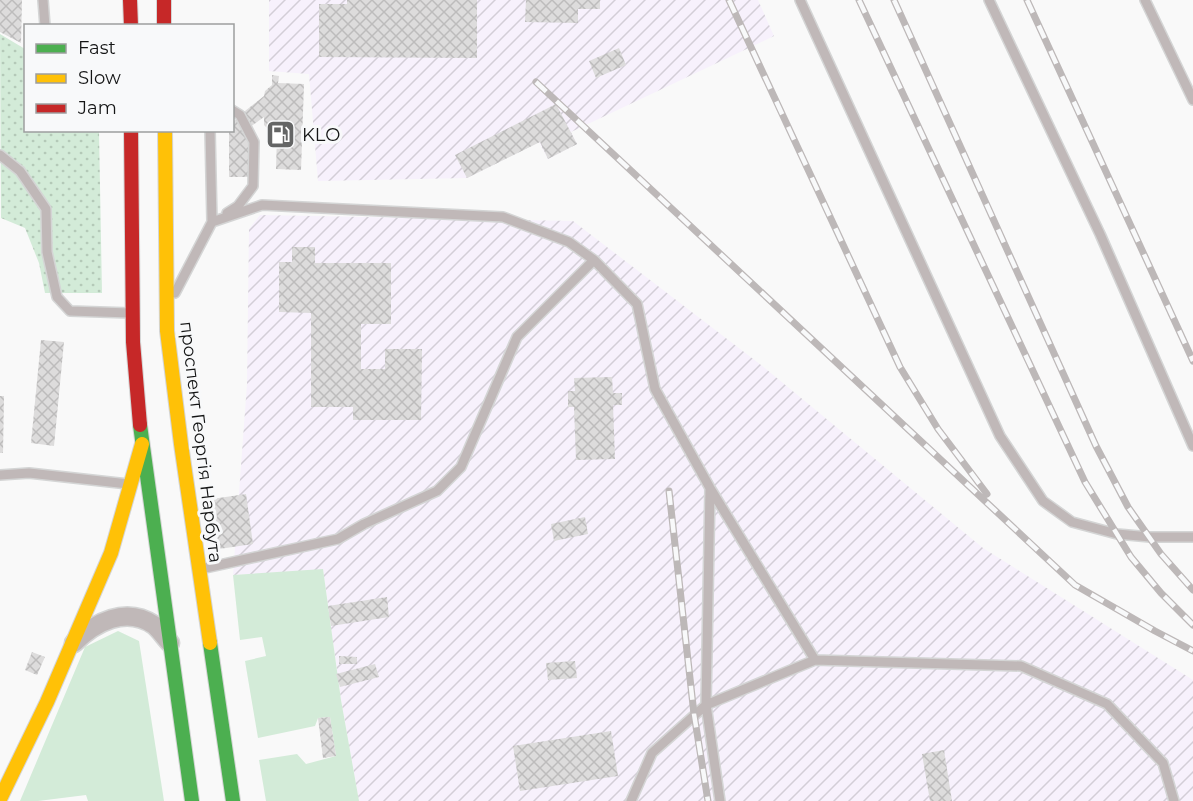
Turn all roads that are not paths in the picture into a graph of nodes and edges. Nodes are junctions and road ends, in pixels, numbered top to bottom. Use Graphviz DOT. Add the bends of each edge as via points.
graph roads {
  1 [pos="43,0"];
  2 [pos="130,0"];
  3 [pos="164,0"];
  4 [pos="800,0"];
  5 [pos="989,0"];
  6 [pos="1145,0"];
  7 [pos="45,24"];
  8 [pos="130,24"];
  9 [pos="164,24"];
  10 [pos="1193,100"];
  11 [pos="234,111"];
  12 [pos="130,132"];
  13 [pos="165,132"];
  14 [pos="210,132"];
  15 [pos="0,155"];
  16 [pos="212,222"];
  17 [pos="594,260"];
  18 [pos="168,310"];
  19 [pos="133,314"];
  20 [pos="142,443"];
  21 [pos="1193,446"];
  22 [pos="0,475"];
  23 [pos="130,484"];
  24 [pos="710,489"];
  25 [pos="1193,537"];
  26 [pos="199,569"];
  27 [pos="170,644"];
  28 [pos="71,646"];
  29 [pos="815,660"];
  30 [pos="706,705"];
  31 [pos="0,799"];
  32 [pos="192,801"];
  33 [pos="232,801"];
  34 [pos="631,801"];
  35 [pos="720,801"];
  36 [pos="1174,801"];
  1 -- 7 [label="lane"];
  2 -- 8 [label="main road"];
  3 -- 9 [label="main road"];
  4 -- 25 [label="lane" via="1000,436 1043,501 1072,522 1117,534"];
  5 -- 21 [label="lane" via="1100,234"];
  6 -- 10 [label="lane"];
  11 -- 16 [label="lane" via="240,114 254,142 253,186 238,206"];
  12 -- 19 [label="main road"];
  13 -- 18 [label="main road, проспект Георгія Нарбута"];
  14 -- 16 [label="lane"];
  15 -- 19 [label="lane" via="20,171 46,209 47,252 57,297 70,312"];
  16 -- 17 [label="lane" via="262,205 503,217 569,242"];
  16 -- 18 [label="lane"];
  17 -- 24 [label="lane" via="637,304 656,389"];
  17 -- 26 [label="lane" via="517,337 461,467 437,491 338,539"];
  18 -- 26 [label="main road, проспект Георгія Нарбута" via="167,331"];
  19 -- 20 [label="main road"];
  20 -- 23 [label="main road"];
  20 -- 27 [label="main road"];
  22 -- 23 [label="lane" via="29,473"];
  23 -- 28 [label="main road" via="111,553"];
  24 -- 29 [label="lane"];
  24 -- 30 [label="lane"];
  26 -- 33 [label="main road, проспект Георгія Нарбута"];
  27 -- 28 [label="street" via="155,626 140,618 124,617 87,630"];
  27 -- 32 [label="main road"];
  28 -- 31 [label="main road"];
  29 -- 30 [label="lane"];
  29 -- 36 [label="lane" via="1021,666 1107,704 1163,764"];
  30 -- 34 [label="lane" via="652,753"];
  30 -- 35 [label="lane"];
}
